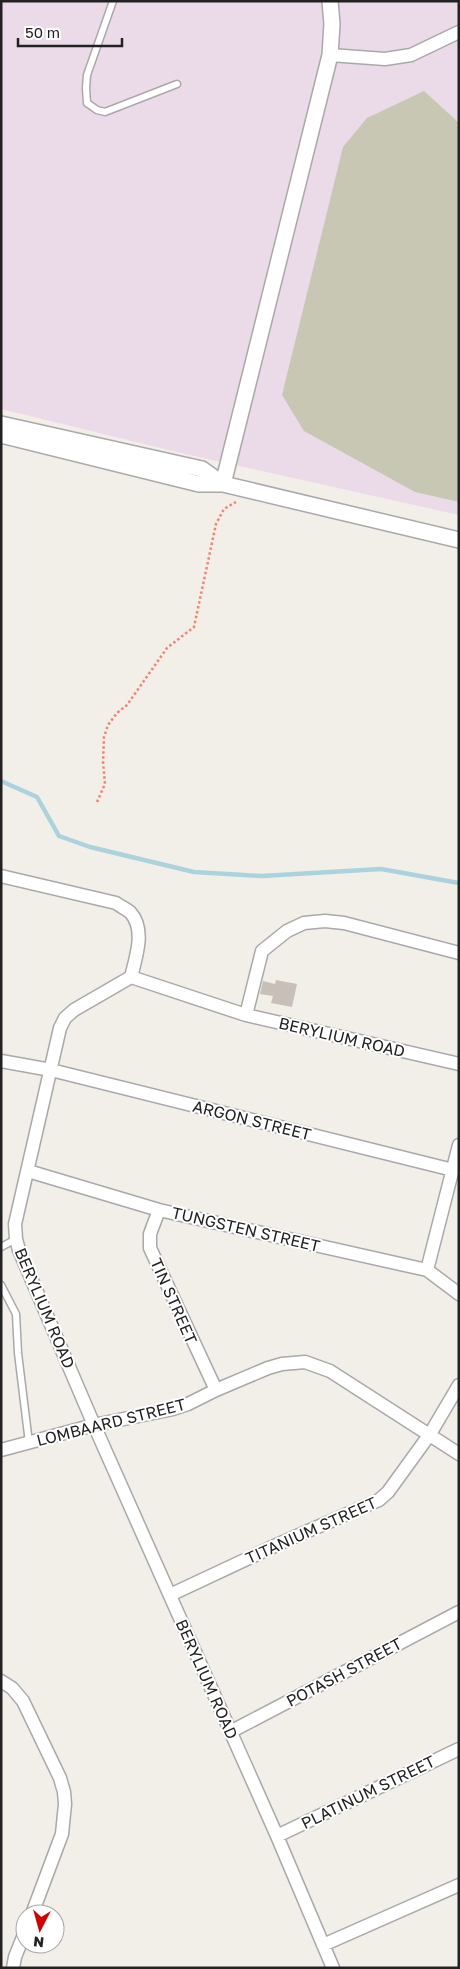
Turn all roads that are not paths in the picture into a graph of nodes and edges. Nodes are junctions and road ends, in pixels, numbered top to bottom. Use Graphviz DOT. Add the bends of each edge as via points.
graph roads {
  1 [pos="114,1"];
  2 [pos="330,1"];
  3 [pos="459,32"];
  4 [pos="330,55"];
  5 [pos="177,84"];
  6 [pos="1,424"];
  7 [pos="1,435"];
  8 [pos="223,484"];
  9 [pos="459,540"];
  10 [pos="1,876"];
  11 [pos="459,953"];
  12 [pos="131,977"];
  13 [pos="246,1015"];
  14 [pos="1,1061"];
  15 [pos="459,1064"];
  16 [pos="51,1070"];
  17 [pos="459,1144"];
  18 [pos="453,1170"];
  19 [pos="28,1171"];
  20 [pos="160,1210"];
  21 [pos="16,1239"];
  22 [pos="1,1247"];
  23 [pos="427,1270"];
  24 [pos="1,1285"];
  25 [pos="459,1294"];
  26 [pos="459,1385"];
  27 [pos="216,1390"];
  28 [pos="94,1425"];
  29 [pos="430,1434"];
  30 [pos="29,1443"];
  31 [pos="1,1450"];
  32 [pos="459,1454"];
  33 [pos="170,1595"];
  34 [pos="459,1612"];
  35 [pos="1,1681"];
  36 [pos="230,1732"];
  37 [pos="459,1749"];
  38 [pos="277,1836"];
  39 [pos="459,1885"];
  40 [pos="36,1904"];
  41 [pos="323,1946"];
  42 [pos="18,1954"];
  43 [pos="13,1968"];
  44 [pos="333,1968"];
  1 -- 5 [label="lane" via="87,75 87,103 105,112"];
  2 -- 4 [label="street"];
  3 -- 4 [label="street" via="411,55 385,59"];
  4 -- 8 [label="street"];
  6 -- 8 [label="street" via="202,469"];
  7 -- 8 [label="street" via="199,484"];
  8 -- 9 [label="street"];
  10 -- 12 [label="street" via="100,899 130,912 136,922 139,942"];
  11 -- 13 [label="street" via="344,924 304,922 262,951"];
  12 -- 13 [label="street, BERYLIUM ROAD"];
  12 -- 16 [label="street, BERYLIUM ROAD" via="65,1018"];
  13 -- 15 [label="street, BERYLIUM ROAD"];
  14 -- 16 [label="street, ARGON STREET"];
  16 -- 18 [label="street, ARGON STREET"];
  16 -- 19 [label="street, BERYLIUM ROAD"];
  17 -- 18 [label="street"];
  18 -- 23 [label="street"];
  19 -- 20 [label="street, TUNGSTEN STREET"];
  19 -- 21 [label="street, BERYLIUM ROAD" via="15,1224"];
  20 -- 23 [label="street, TUNGSTEN STREET"];
  20 -- 27 [label="street, TIN STREET" via="150,1234 150,1248"];
  21 -- 22 [label="lane"];
  21 -- 28 [label="street, BERYLIUM ROAD"];
  23 -- 25 [label="street, TUNGSTEN STREET"];
  24 -- 30 [label="lane" via="16,1314"];
  26 -- 29 [label="street, TITANIUM STREET"];
  27 -- 28 [label="street, LOMBAARD STREET" via="173,1409"];
  27 -- 29 [label="street, LOMBAARD STREET" via="268,1368 306,1362 330,1371"];
  28 -- 30 [label="street, LOMBAARD STREET"];
  28 -- 33 [label="street, BERYLIUM ROAD"];
  29 -- 32 [label="street, LOMBAARD STREET"];
  29 -- 33 [label="street, TITANIUM STREET" via="379,1500"];
  30 -- 31 [label="street, LOMBAARD STREET"];
  33 -- 36 [label="street, BERYLIUM ROAD"];
  34 -- 36 [label="street, POTASH STREET"];
  35 -- 40 [label="street" via="23,1701 64,1792 62,1834"];
  36 -- 38 [label="street, BERYLIUM ROAD"];
  37 -- 38 [label="street, PLATINUM STREET"];
  38 -- 41 [label="street, BERYLIUM ROAD"];
  39 -- 41 [label="street"];
  41 -- 44 [label="street, BERYLIUM ROAD"];
  42 -- 43 [label="street"];
}
